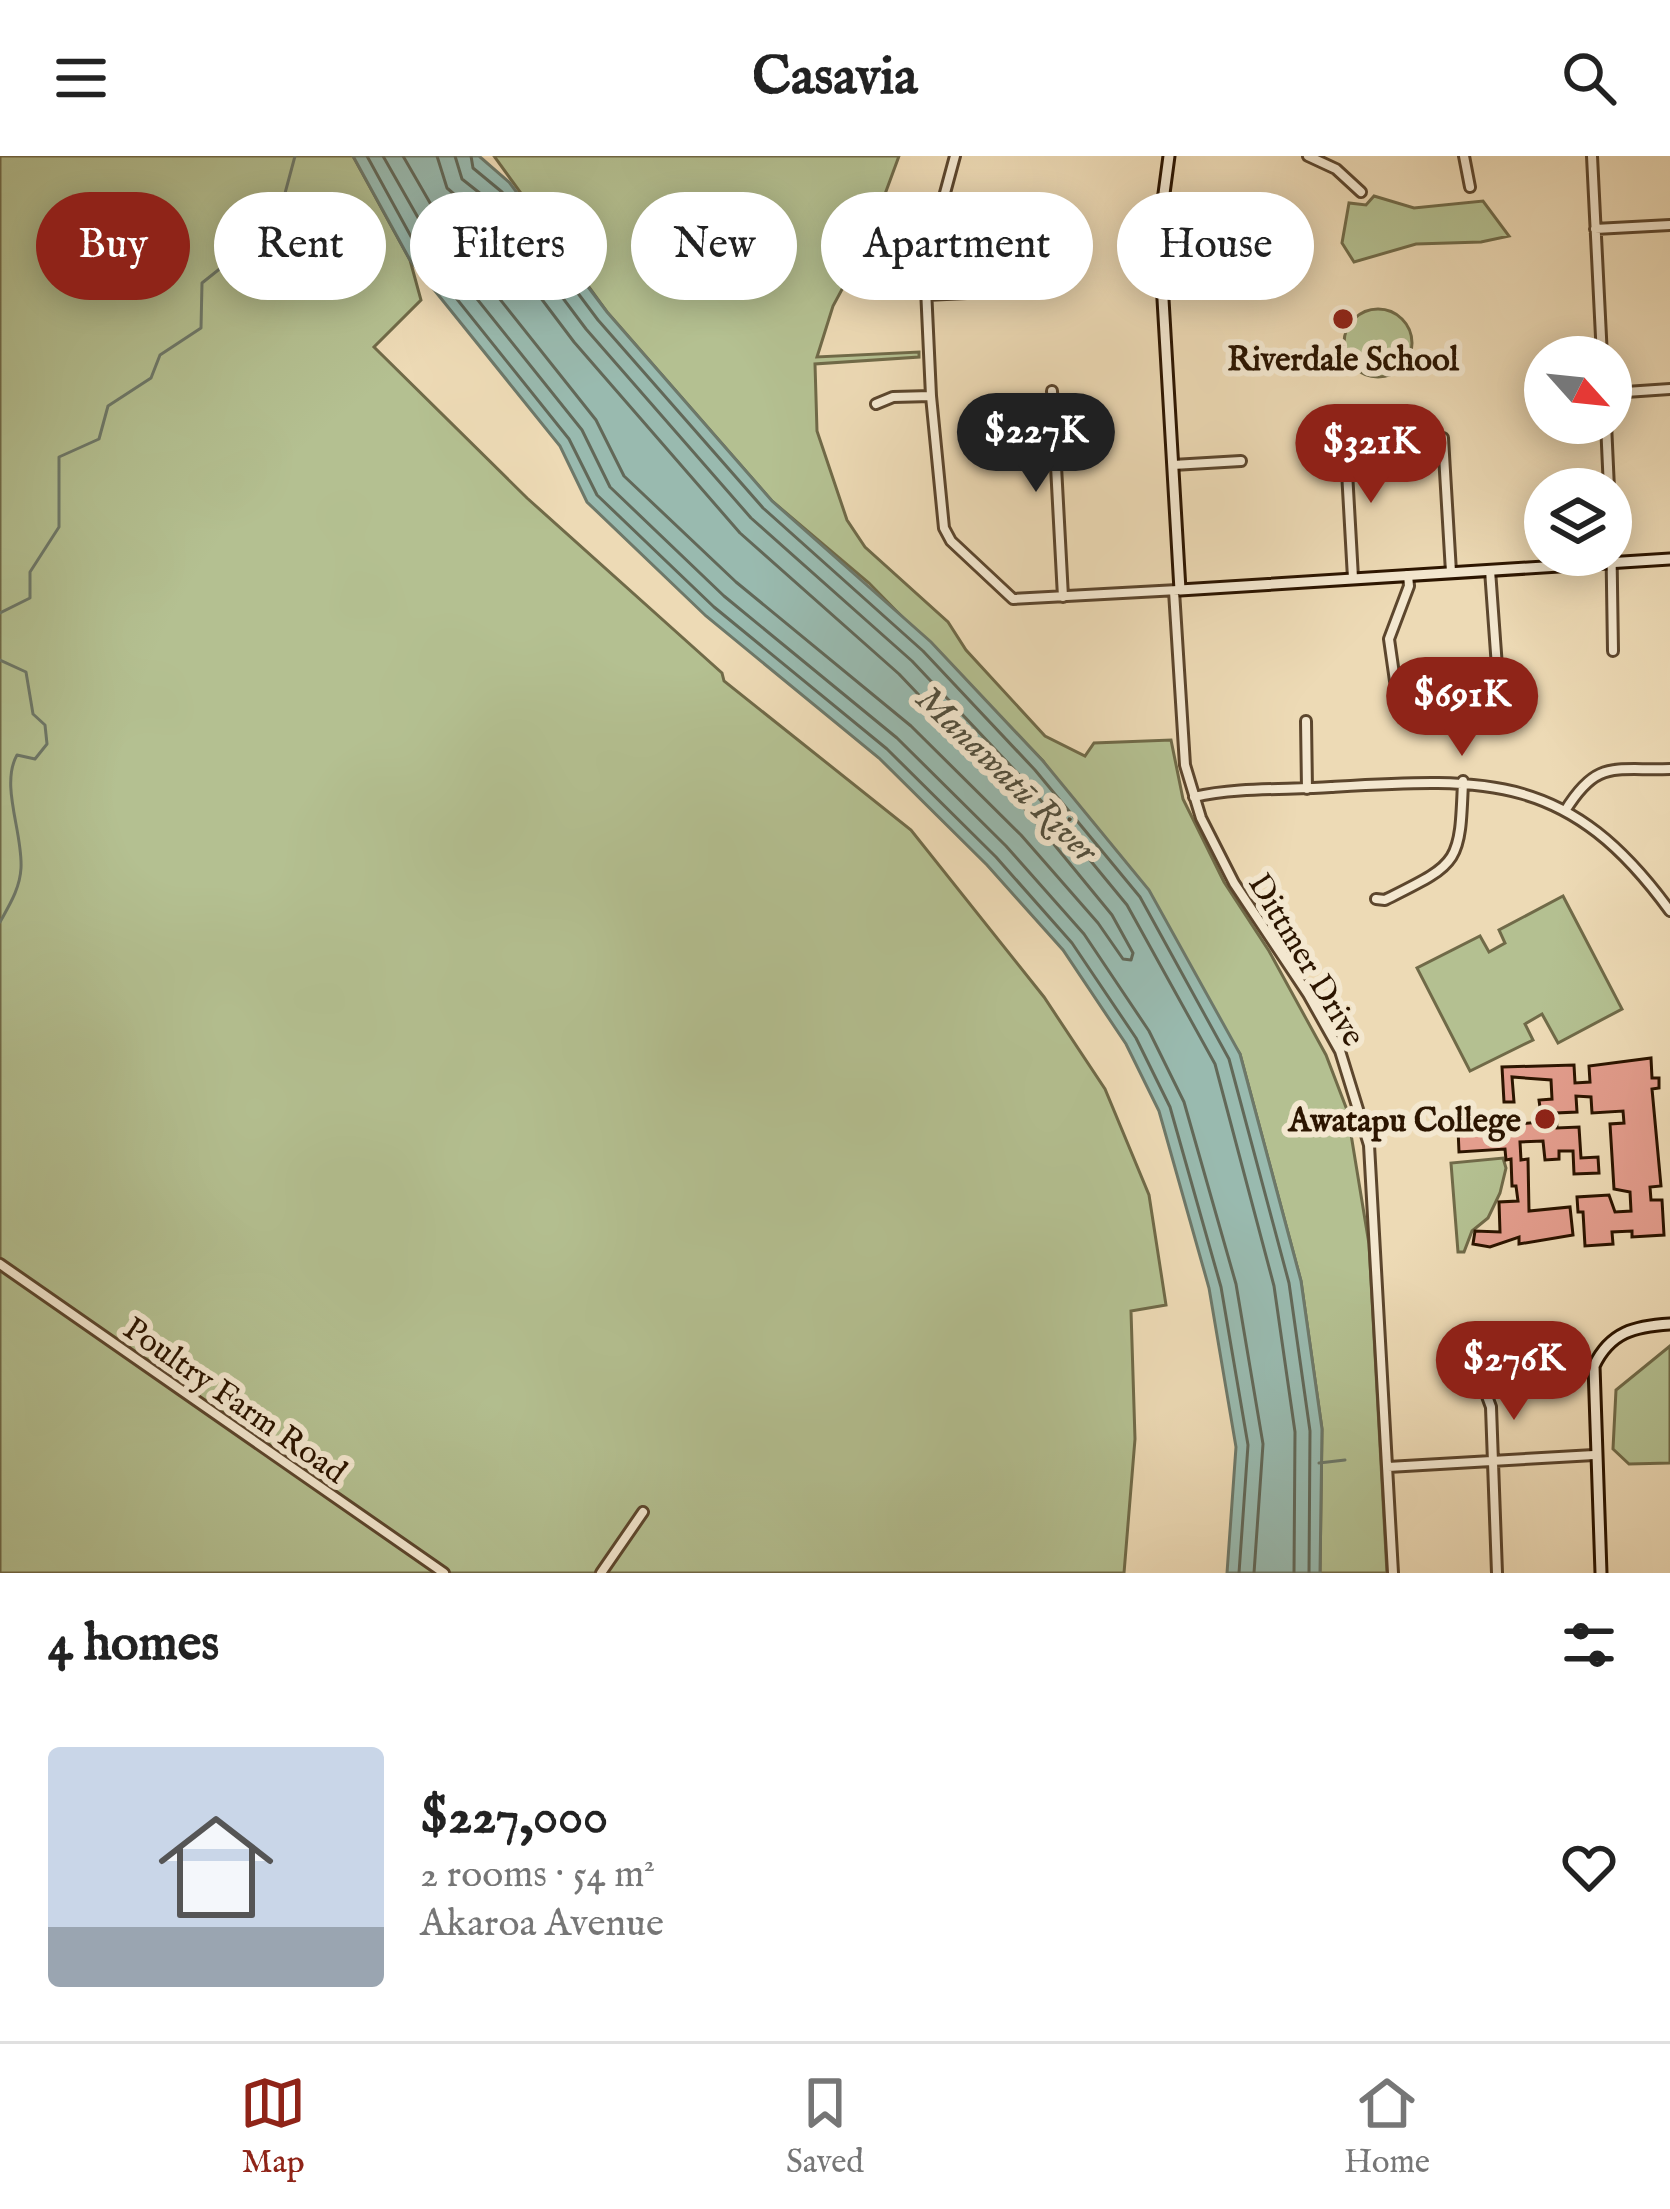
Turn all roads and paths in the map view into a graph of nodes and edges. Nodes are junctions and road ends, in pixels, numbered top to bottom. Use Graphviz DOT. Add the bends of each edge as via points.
graph roads {
  1 [pos="955,156"];
  2 [pos="1169,156"];
  3 [pos="1308,156"];
  4 [pos="1464,156"];
  5 [pos="1592,156"];
  6 [pos="1470,187"];
  7 [pos="944,192"];
  8 [pos="1361,192"];
  9 [pos="1670,225"];
  10 [pos="1595,229"];
  11 [pos="926,300"];
  12 [pos="1601,336"];
  13 [pos="1670,389"];
  14 [pos="1052,391"];
  15 [pos="1632,392"];
  16 [pos="931,396"];
  17 [pos="876,404"];
  18 [pos="1345,436"];
  19 [pos="1443,438"];
  20 [pos="1241,461"];
  21 [pos="1173,465"];
  22 [pos="1670,559"];
  23 [pos="1632,561"];
  24 [pos="1524,568"];
  25 [pos="1490,570"];
  26 [pos="1451,572"];
  27 [pos="1408,575"];
  28 [pos="1611,576"];
  29 [pos="1353,578"];
  30 [pos="1177,590"];
  31 [pos="1063,597"];
  32 [pos="1613,651"];
  33 [pos="1497,668"];
  34 [pos="1412,690"];
  35 [pos="1306,721"];
  36 [pos="1670,769"];
  37 [pos="1463,781"];
  38 [pos="1307,789"];
  39 [pos="1194,797"];
  40 [pos="1565,812"];
  41 [pos="1376,899"];
  42 [pos="1670,911"];
  43 [pos="0,1264"];
  44 [pos="1670,1324"];
  45 [pos="1484,1388"];
  46 [pos="1594,1455"];
  47 [pos="1492,1461"];
  48 [pos="1388,1467"];
  49 [pos="643,1512"];
  50 [pos="444,1573"];
  51 [pos="601,1573"];
  52 [pos="1394,1573"];
  53 [pos="1497,1573"];
  54 [pos="1601,1573"];
  1 -- 7 [label="street"];
  2 -- 21 [label="street" via="1159,218"];
  3 -- 8 [label="street"];
  4 -- 6 [label="street"];
  5 -- 10 [label="street"];
  9 -- 10 [label="street"];
  10 -- 12 [label="street"];
  11 -- 16 [label="street"];
  13 -- 15 [label="street"];
  14 -- 31 [label="street"];
  16 -- 17 [label="street"];
  16 -- 31 [label="street" via="948,537 1008,598"];
  18 -- 29 [label="street"];
  19 -- 26 [label="street"];
  20 -- 21 [label="street"];
  21 -- 30 [label="street"];
  22 -- 23 [label="street"];
  24 -- 25 [label="street"];
  25 -- 26 [label="street"];
  25 -- 33 [label="street"];
  26 -- 27 [label="street"];
  27 -- 29 [label="street"];
  27 -- 34 [label="street" via="1389,639 1394,681"];
  28 -- 32 [label="street"];
  29 -- 30 [label="street"];
  30 -- 31 [label="street"];
  30 -- 39 [label="street, Dittmer Drive" via="1182,736"];
  35 -- 38 [label="street"];
  36 -- 40 [label="street" via="1599,772"];
  37 -- 38 [label="street"];
  37 -- 40 [label="street" via="1520,792"];
  37 -- 41 [label="street" via="1451,862"];
  38 -- 39 [label="street"];
  39 -- 48 [label="street, Dittmer Drive" via="1234,883 1340,1051 1358,1105 1375,1195"];
  40 -- 42 [label="street" via="1619,852"];
  43 -- 50 [label="street, Poultry Farm Road"];
  44 -- 46 [label="street" via="1623,1332 1599,1354"];
  45 -- 47 [label="street"];
  46 -- 47 [label="street"];
  46 -- 54 [label="street"];
  47 -- 48 [label="street"];
  47 -- 53 [label="street"];
  48 -- 52 [label="street, Dittmer Drive"];
  49 -- 51 [label="street"];
}
